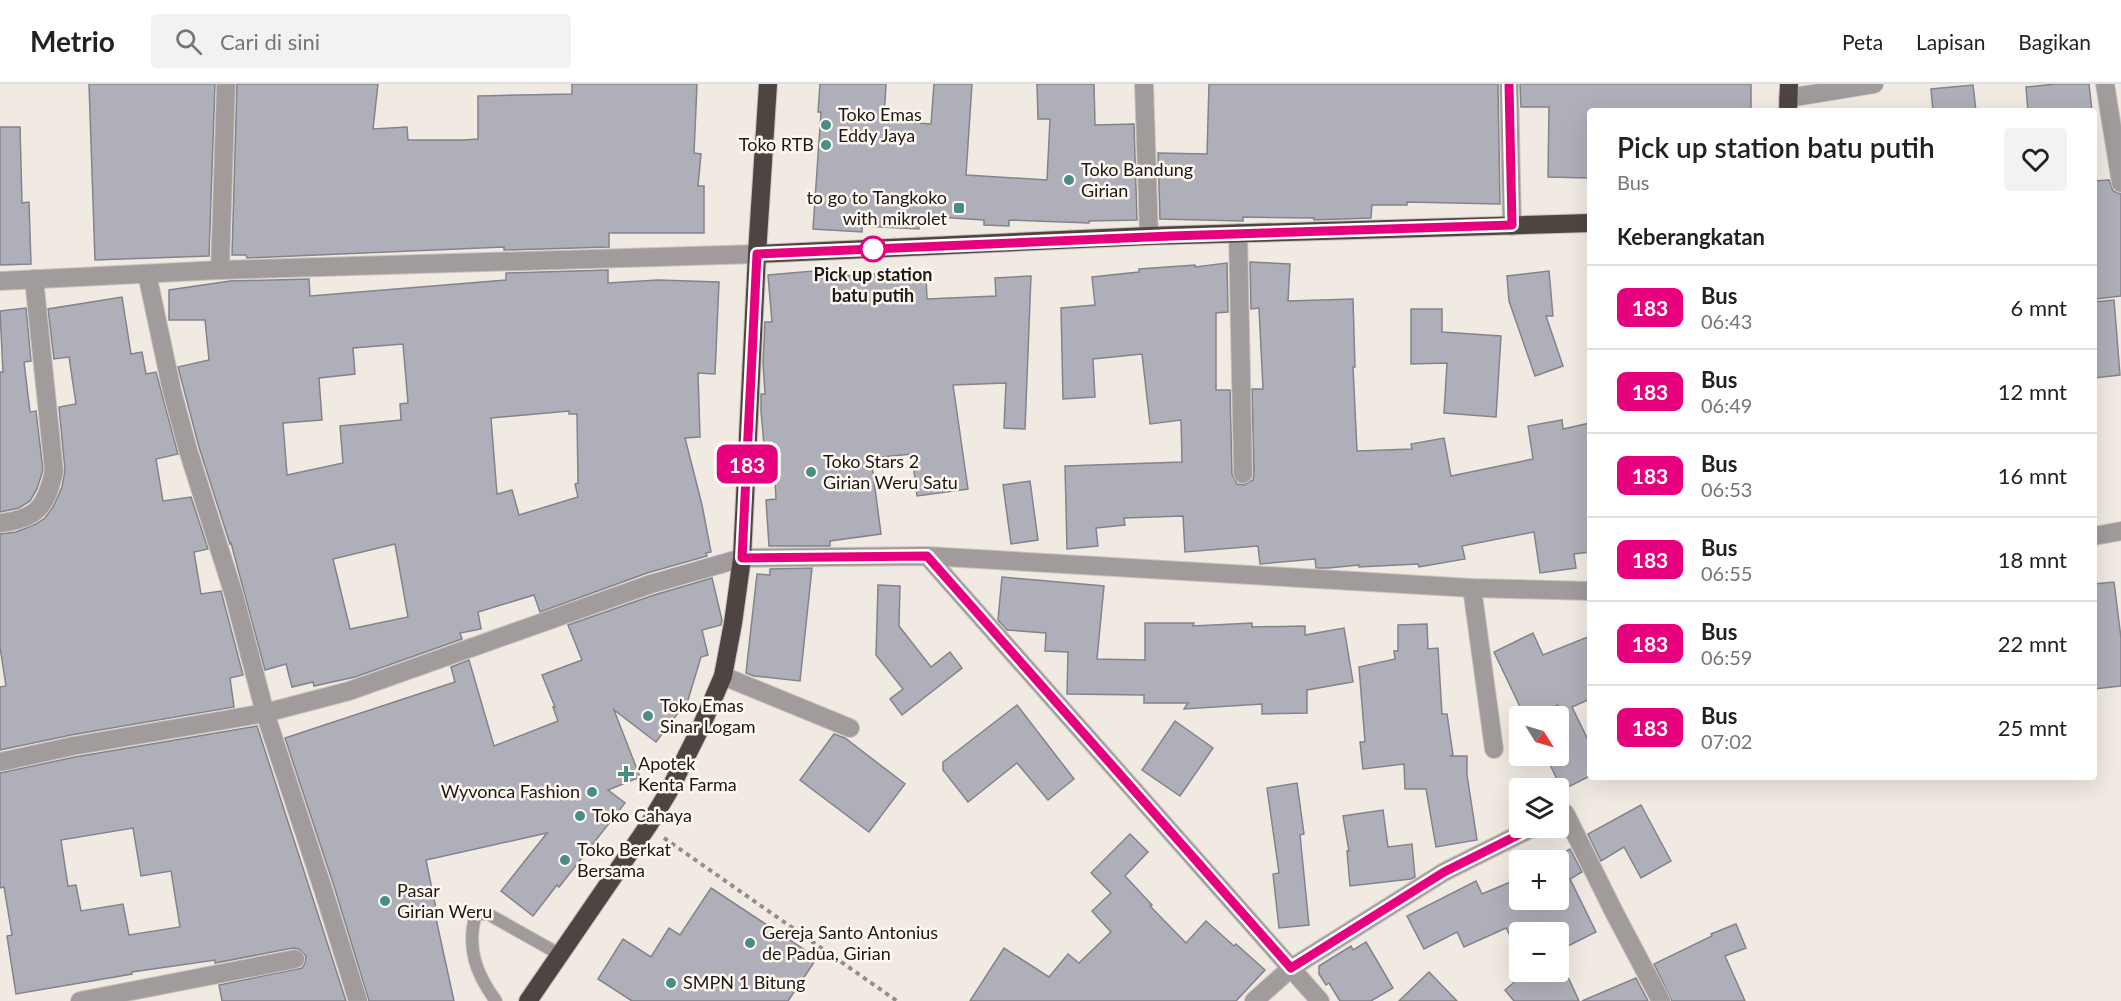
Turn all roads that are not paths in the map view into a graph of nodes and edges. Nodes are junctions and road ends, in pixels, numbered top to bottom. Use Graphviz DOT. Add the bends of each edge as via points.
graph roads {
  1 [pos="226,84"];
  2 [pos="768,84"];
  3 [pos="1144,84"];
  4 [pos="1509,84"];
  5 [pos="1874,84"];
  6 [pos="2105,84"];
  7 [pos="1788,98"];
  8 [pos="2121,183"];
  9 [pos="1587,223"];
  10 [pos="1512,225"];
  11 [pos="1238,233"];
  12 [pos="1149,236"];
  13 [pos="757,254"];
  14 [pos="220,270"];
  15 [pos="147,274"];
  16 [pos="34,279"];
  17 [pos="0,281"];
  18 [pos="1244,474"];
  19 [pos="0,523"];
  20 [pos="2121,531"];
  21 [pos="2097,535"];
  22 [pos="927,556"];
  23 [pos="742,558"];
  24 [pos="1472,588"];
  25 [pos="1587,591"];
  26 [pos="723,676"];
  27 [pos="265,713"];
  28 [pos="850,728"];
  29 [pos="1494,749"];
  30 [pos="0,762"];
  31 [pos="1569,816"];
  32 [pos="1512,838"];
  33 [pos="559,954"];
  34 [pos="295,959"];
  35 [pos="1291,968"];
  36 [pos="80,1001"];
  37 [pos="358,1001"];
  38 [pos="496,1001"];
  39 [pos="528,1001"];
  40 [pos="1254,1001"];
  41 [pos="1320,1001"];
  42 [pos="1661,1001"];
  1 -- 14 [label="street"];
  2 -- 13 [label="highway"];
  3 -- 12 [label="street"];
  4 -- 10 [label="street"];
  5 -- 7 [label="street"];
  6 -- 8 [label="street"];
  9 -- 10 [label="highway"];
  10 -- 11 [label="highway"];
  11 -- 12 [label="highway"];
  11 -- 18 [label="street"];
  12 -- 13 [label="highway"];
  13 -- 14 [label="street"];
  13 -- 23 [label="highway"];
  14 -- 15 [label="street"];
  15 -- 16 [label="street"];
  15 -- 27 [label="street" via="172,391"];
  16 -- 17 [label="street"];
  16 -- 19 [label="street" via="54,471 50,490 34,514"];
  20 -- 21 [label="street"];
  22 -- 23 [label="street"];
  22 -- 24 [label="street"];
  22 -- 35 [label="street"];
  23 -- 26 [label="highway"];
  23 -- 27 [label="street" via="651,584 349,690"];
  24 -- 25 [label="street"];
  24 -- 29 [label="street"];
  26 -- 28 [label="street"];
  26 -- 33 [label="highway" via="669,791"];
  27 -- 30 [label="street"];
  27 -- 37 [label="street"];
  31 -- 42 [label="street"];
  32 -- 35 [label="street" via="1444,872"];
  33 -- 38 [label="lane" via="488,914 476,914 471,945 484,986"];
  33 -- 39 [label="highway"];
  34 -- 36 [label="street"];
  35 -- 40 [label="street"];
  35 -- 41 [label="street"];
}
